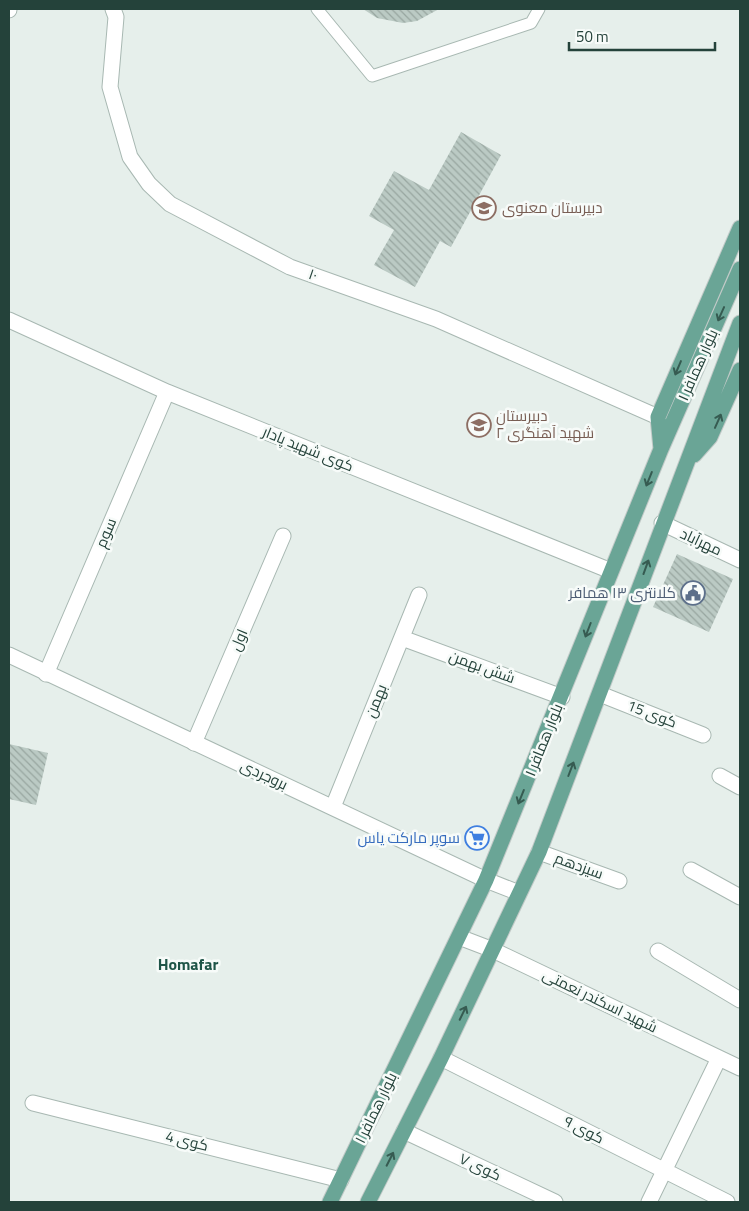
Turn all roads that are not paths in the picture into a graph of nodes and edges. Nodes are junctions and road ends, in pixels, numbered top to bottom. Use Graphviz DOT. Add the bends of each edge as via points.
graph roads {
  1 [pos="113,9"];
  2 [pos="317,9"];
  3 [pos="539,9"];
  4 [pos="740,228"];
  5 [pos="740,269"];
  6 [pos="9,320"];
  7 [pos="740,324"];
  8 [pos="740,370"];
  9 [pos="167,392"];
  10 [pos="658,417"];
  11 [pos="661,449"];
  12 [pos="689,459"];
  13 [pos="662,523"];
  14 [pos="283,536"];
  15 [pos="740,560"];
  16 [pos="611,571"];
  17 [pos="419,595"];
  18 [pos="402,638"];
  19 [pos="9,655"];
  20 [pos="46,674"];
  21 [pos="600,694"];
  22 [pos="562,696"];
  23 [pos="703,734"];
  24 [pos="194,743"];
  25 [pos="720,776"];
  26 [pos="740,787"];
  27 [pos="333,807"];
  28 [pos="539,852"];
  29 [pos="691,870"];
  30 [pos="486,880"];
  31 [pos="620,881"];
  32 [pos="519,893"];
  33 [pos="740,897"];
  34 [pos="459,937"];
  35 [pos="493,950"];
  36 [pos="658,951"];
  37 [pos="740,1000"];
  38 [pos="441,1058"];
  39 [pos="719,1058"];
  40 [pos="740,1068"];
  41 [pos="34,1103"];
  42 [pos="404,1131"];
  43 [pos="664,1171"];
  44 [pos="341,1180"];
  45 [pos="330,1202"];
  46 [pos="368,1202"];
  47 [pos="555,1202"];
  48 [pos="649,1202"];
  49 [pos="728,1202"];
  1 -- 10 [label="street, ۱۰" via="116,17 110,87 130,158 149,184 170,204 290,267 436,318"];
  2 -- 3 [label="lane" via="372,76 531,23"];
  4 -- 10 [label="main road, one-way"];
  5 -- 11 [label="main road, بلوار همافر ۱, one-way"];
  6 -- 9 [label="street, کوی شهید پادار"];
  7 -- 12 [label="main road, بلوار همافر ۱"];
  12 -- 8 [label="main road, one-way" via="710,437"];
  9 -- 16 [label="street, کوی شهید پادار"];
  9 -- 20 [label="street, سوم"];
  10 -- 11 [label="main road"];
  11 -- 16 [label="main road, بلوار همافر ۱, one-way"];
  12 -- 13 [label="main road, بلوار همافر ۱"];
  13 -- 15 [label="street, مهرآباد"];
  21 -- 13 [label="main road, بلوار همافر ۱, one-way"];
  14 -- 24 [label="street, اول"];
  16 -- 22 [label="main road, بلوار همافر ۱, one-way"];
  17 -- 18 [label="street, بهمن"];
  18 -- 22 [label="street, شش بهمن"];
  18 -- 27 [label="street, بهمن"];
  19 -- 20 [label="street, بروجردی"];
  20 -- 24 [label="street, بروجردی"];
  21 -- 23 [label="street, کوی 15"];
  28 -- 21 [label="main road, بلوار همافر ۱, one-way"];
  22 -- 30 [label="main road, بلوار همافر ۱, one-way"];
  24 -- 27 [label="street, بروجردی"];
  25 -- 26 [label="street"];
  27 -- 30 [label="street, بروجردی"];
  28 -- 31 [label="street, سیزدهم"];
  28 -- 32 [label="main road, بلوار همافر ۱"];
  29 -- 33 [label="street"];
  30 -- 32 [label="street, بروجردی"];
  30 -- 34 [label="main road, بلوار همافر ۱"];
  32 -- 35 [label="main road, بلوار همافر ۱"];
  34 -- 35 [label="street, شهید اسکندر نعمتی"];
  34 -- 44 [label="main road, بلوار همافر ۱"];
  38 -- 35 [label="main road, بلوار همافر ۱, one-way"];
  35 -- 39 [label="street, شهید اسکندر نعمتی"];
  36 -- 37 [label="street"];
  38 -- 42 [label="main road, بلوار همافر ۱"];
  38 -- 43 [label="street, کوی ۹"];
  39 -- 40 [label="street, شهید اسکندر نعمتی"];
  39 -- 43 [label="street"];
  41 -- 44 [label="street, کوی 4"];
  46 -- 42 [label="main road, بلوار همافر ۱, one-way"];
  42 -- 47 [label="street, کوی ۷"];
  43 -- 48 [label="street"];
  43 -- 49 [label="street, کوی ۹"];
  44 -- 45 [label="main road, بلوار همافر ۱"];
}
